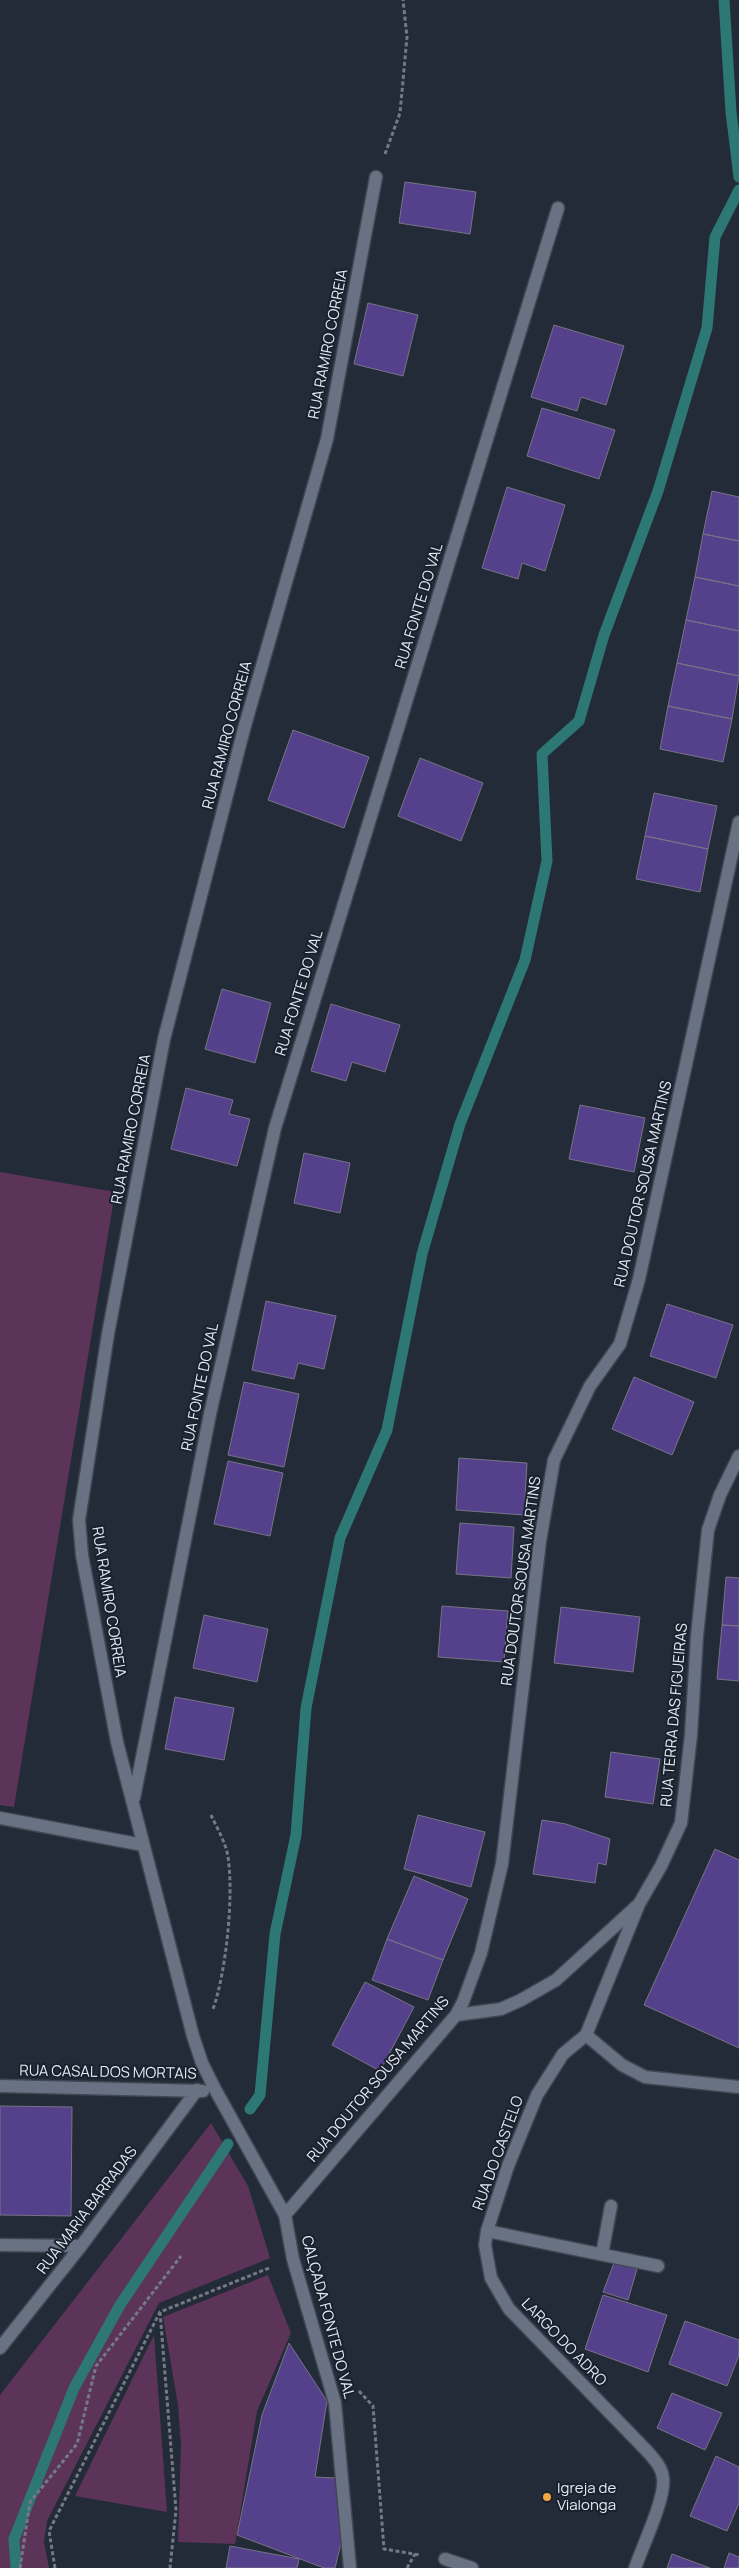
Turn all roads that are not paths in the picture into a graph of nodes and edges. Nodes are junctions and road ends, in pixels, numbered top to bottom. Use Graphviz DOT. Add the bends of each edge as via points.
graph roads {
  1 [pos="376,177"];
  2 [pos="558,208"];
  3 [pos="739,822"];
  4 [pos="739,1456"];
  5 [pos="133,1803"];
  6 [pos="0,1818"];
  7 [pos="143,1845"];
  8 [pos="639,1904"];
  9 [pos="456,2015"];
  10 [pos="586,2036"];
  11 [pos="0,2086"];
  12 [pos="739,2087"];
  13 [pos="198,2090"];
  14 [pos="216,2091"];
  15 [pos="611,2206"];
  16 [pos="285,2215"];
  17 [pos="487,2231"];
  18 [pos="0,2245"];
  19 [pos="81,2246"];
  20 [pos="602,2254"];
  21 [pos="658,2266"];
  22 [pos="0,2348"];
  23 [pos="446,2559"];
  24 [pos="350,2568"];
  25 [pos="472,2568"];
  26 [pos="635,2568"];
  1 -- 5 [label="street, RUA RAMIRO CORREIA" via="327,439 244,729 164,1039 108,1334 86,1472 79,1520 82,1555 117,1742"];
  2 -- 5 [label="street, RUA FONTE DO VAL" via="275,1128 210,1414"];
  3 -- 9 [label="street, RUA DOUTOR SOUSA MARTINS" via="639,1279 623,1335 590,1386 554,1460 540,1541 502,1864 481,1954"];
  4 -- 8 [label="street, RUA TERRA DAS FIGUEIRAS" via="708,1530 681,1823"];
  5 -- 7 [label="street, RUA RAMIRO CORREIA"];
  6 -- 7 [label="street"];
  7 -- 14 [label="street, RUA RAMIRO CORREIA" via="193,2036"];
  8 -- 9 [label="street, RUA TERRA DAS FIGUEIRAS" via="556,1980 501,2009"];
  8 -- 10 [label="street"];
  9 -- 16 [label="street, RUA DOUTOR SOUSA MARTINS"];
  10 -- 12 [label="street" via="622,2065 646,2078"];
  10 -- 17 [label="street, RUA DO CASTELO" via="554,2064 536,2095 515,2145"];
  11 -- 13 [label="street, RUA CASAL DOS MORTAIS"];
  13 -- 14 [label="street, RUA CASAL DOS MORTAIS"];
  13 -- 19 [label="street, RUA MARIA BARRADAS"];
  14 -- 16 [label="street, CALÇADA FONTE DO VAL"];
  15 -- 20 [label="street"];
  16 -- 24 [label="street, CALÇADA FONTE DO VAL" via="293,2259 335,2403"];
  17 -- 20 [label="street"];
  17 -- 26 [label="street, LARGO DO ADRO" via="488,2268 508,2309 648,2451 662,2471 664,2480 660,2500"];
  18 -- 19 [label="street"];
  19 -- 22 [label="street, RUA MARIA BARRADAS"];
  20 -- 21 [label="street"];
  23 -- 25 [label="street"];
}
